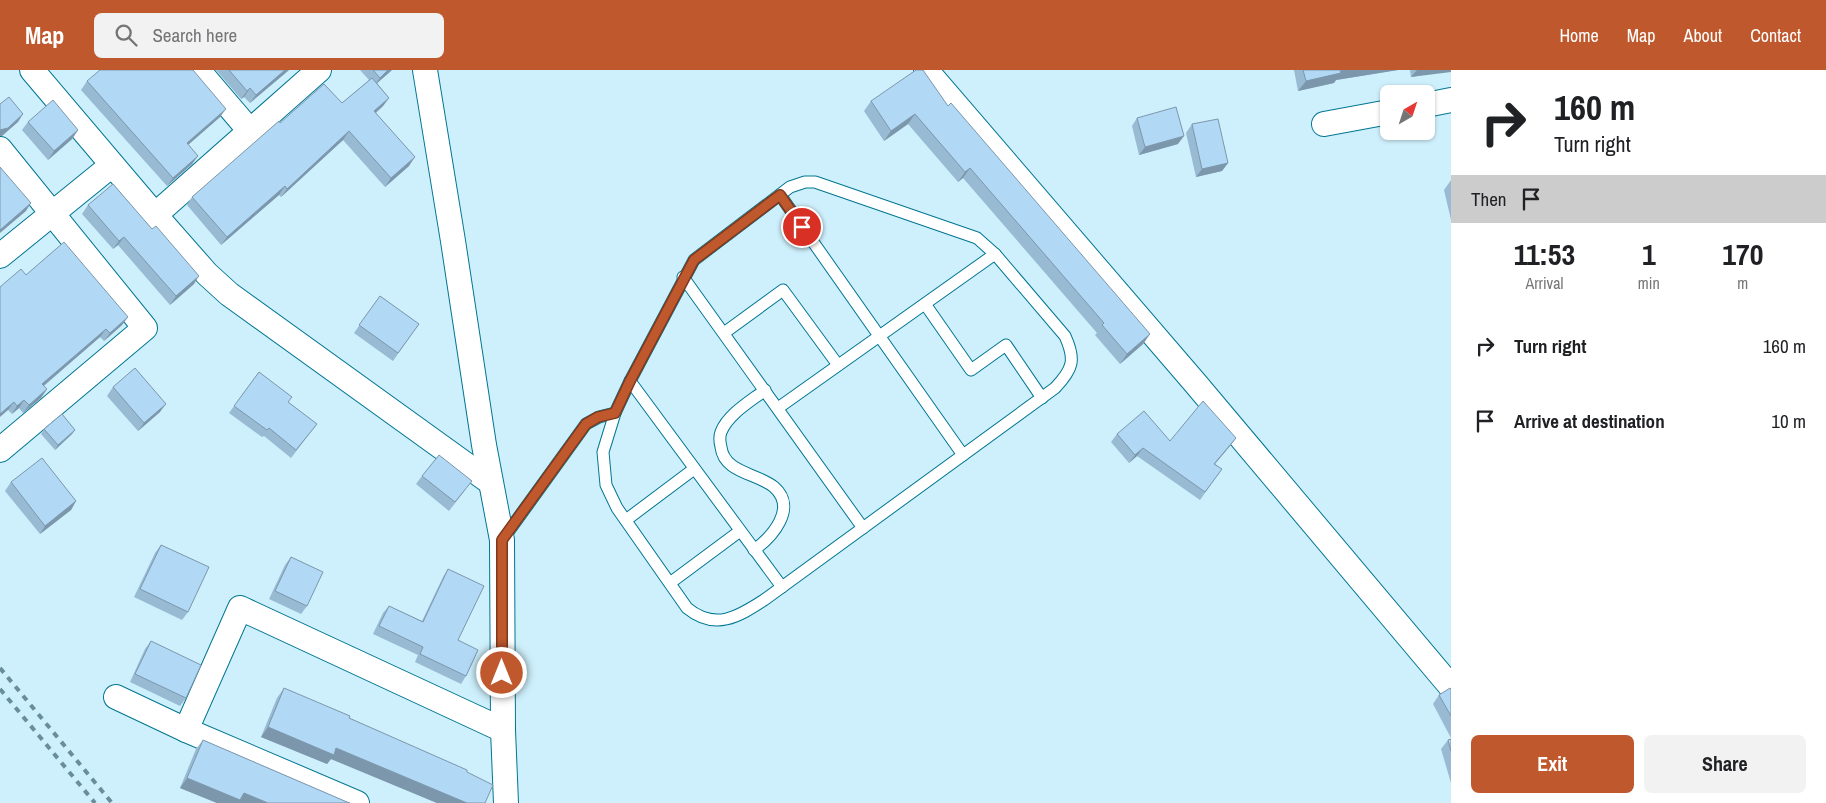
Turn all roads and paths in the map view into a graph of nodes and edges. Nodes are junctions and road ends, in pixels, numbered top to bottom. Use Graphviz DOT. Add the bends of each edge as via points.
graph roads {
  1 [pos="32,70"];
  2 [pos="198,70"];
  3 [pos="319,70"];
  4 [pos="424,70"];
  5 [pos="926,70"];
  6 [pos="1451,100"];
  7 [pos="1435,103"];
  8 [pos="1380,114"];
  9 [pos="1324,124"];
  10 [pos="250,131"];
  11 [pos="0,150"];
  12 [pos="112,165"];
  13 [pos="780,195"];
  14 [pos="53,212"];
  15 [pos="155,215"];
  16 [pos="994,254"];
  17 [pos="0,256"];
  18 [pos="684,276"];
  19 [pos="925,304"];
  20 [pos="724,333"];
  21 [pos="879,337"];
  22 [pos="838,365"];
  23 [pos="630,381"];
  24 [pos="765,390"];
  25 [pos="1042,398"];
  26 [pos="778,408"];
  27 [pos="615,413"];
  28 [pos="0,450"];
  29 [pos="963,455"];
  30 [pos="694,470"];
  31 [pos="490,482"];
  32 [pos="626,520"];
  33 [pos="863,528"];
  34 [pos="740,531"];
  35 [pos="502,540"];
  36 [pos="754,550"];
  37 [pos="670,583"];
  38 [pos="782,587"];
  39 [pos="1451,687"];
  40 [pos="116,697"];
  41 [pos="186,730"];
  42 [pos="503,730"];
  43 [pos="357,803"];
  44 [pos="506,803"];
  1 -- 12 [label="street"];
  2 -- 10 [label="street"];
  3 -- 10 [label="street"];
  4 -- 31 [label="street"];
  5 -- 39 [label="street"];
  6 -- 7 [label="street"];
  8 -- 9 [label="street"];
  10 -- 15 [label="street"];
  11 -- 14 [label="street"];
  12 -- 14 [label="street"];
  12 -- 15 [label="street"];
  13 -- 16 [label="lane" via="804,182 815,182 977,238"];
  13 -- 18 [label="lane" via="694,260"];
  13 -- 21 [label="lane"];
  14 -- 17 [label="street"];
  14 -- 28 [label="street" via="145,328"];
  15 -- 31 [label="street" via="229,294"];
  16 -- 19 [label="lane"];
  16 -- 25 [label="lane" via="1065,336 1071,350 1071,367"];
  18 -- 20 [label="lane"];
  18 -- 23 [label="lane"];
  19 -- 21 [label="lane"];
  19 -- 25 [label="lane" via="971,370 1006,345"];
  20 -- 22 [label="lane" via="783,290"];
  20 -- 24 [label="lane"];
  21 -- 22 [label="lane"];
  21 -- 29 [label="lane"];
  22 -- 26 [label="lane"];
  23 -- 27 [label="lane"];
  23 -- 30 [label="lane"];
  24 -- 26 [label="lane"];
  24 -- 36 [label="lane" via="733,415 720,433 722,454 729,463 774,487 783,498 783,514 776,528 769,539"];
  25 -- 29 [label="lane"];
  26 -- 33 [label="lane"];
  27 -- 32 [label="lane" via="603,466 606,485"];
  27 -- 35 [label="lane" via="586,424"];
  29 -- 33 [label="lane"];
  30 -- 32 [label="lane"];
  30 -- 34 [label="lane"];
  31 -- 35 [label="street"];
  32 -- 37 [label="lane"];
  33 -- 38 [label="lane"];
  34 -- 36 [label="lane"];
  34 -- 37 [label="lane"];
  35 -- 42 [label="street"];
  36 -- 38 [label="lane"];
  37 -- 38 [label="lane" via="687,608 697,616 716,622 748,610"];
  40 -- 41 [label="street"];
  41 -- 42 [label="street" via="240,608"];
  41 -- 43 [label="street"];
  42 -- 44 [label="street"];
}
